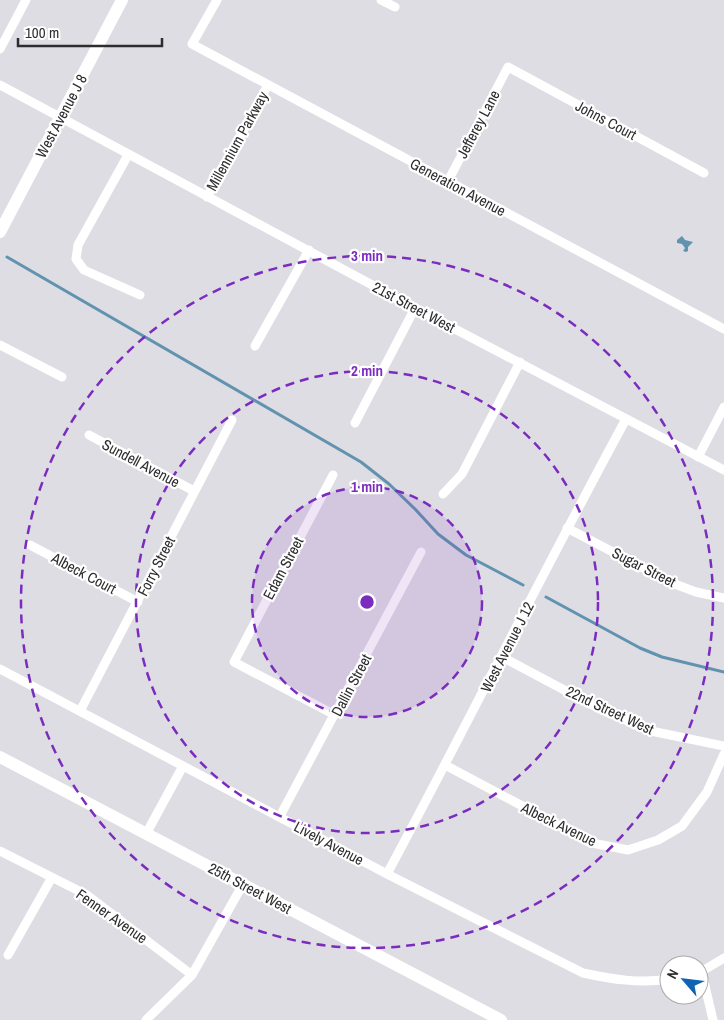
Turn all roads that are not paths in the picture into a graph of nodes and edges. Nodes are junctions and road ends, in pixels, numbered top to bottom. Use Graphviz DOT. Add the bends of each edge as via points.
graph roads {
  1 [pos="26,0"];
  2 [pos="122,0"];
  3 [pos="217,0"];
  4 [pos="381,0"];
  5 [pos="395,7"];
  6 [pos="0,49"];
  7 [pos="508,67"];
  8 [pos="0,85"];
  9 [pos="268,85"];
  10 [pos="59,117"];
  11 [pos="128,155"];
  12 [pos="704,173"];
  13 [pos="448,181"];
  14 [pos="207,197"];
  15 [pos="0,232"];
  16 [pos="309,250"];
  17 [pos="140,295"];
  18 [pos="415,308"];
  19 [pos="724,329"];
  20 [pos="0,345"];
  21 [pos="254,346"];
  22 [pos="520,362"];
  23 [pos="62,377"];
  24 [pos="724,407"];
  25 [pos="626,419"];
  26 [pos="232,420"];
  27 [pos="355,423"];
  28 [pos="88,435"];
  29 [pos="698,457"];
  30 [pos="724,470"];
  31 [pos="333,475"];
  32 [pos="194,491"];
  33 [pos="443,494"];
  34 [pos="567,528"];
  35 [pos="30,544"];
  36 [pos="421,552"];
  37 [pos="724,598"];
  38 [pos="138,602"];
  39 [pos="502,657"];
  40 [pos="0,669"];
  41 [pos="80,711"];
  42 [pos="335,715"];
  43 [pos="724,746"];
  44 [pos="724,754"];
  45 [pos="0,757"];
  46 [pos="445,765"];
  47 [pos="183,766"];
  48 [pos="280,816"];
  49 [pos="146,834"];
  50 [pos="0,852"];
  51 [pos="387,874"];
  52 [pos="51,879"];
  53 [pos="243,884"];
  54 [pos="8,955"];
  55 [pos="724,958"];
  56 [pos="709,967"];
  57 [pos="192,975"];
  58 [pos="659,981"];
  59 [pos="709,1005"];
  60 [pos="146,1020"];
  61 [pos="501,1020"];
  62 [pos="713,1020"];
  1 -- 6 [label="street"];
  2 -- 10 [label="street, West Avenue J 8"];
  3 -- 9 [label="street, Generation Avenue" via="192,44"];
  4 -- 5 [label="street"];
  7 -- 12 [label="street, Johns Court"];
  7 -- 13 [label="street, Jefferey Lane"];
  8 -- 10 [label="street, 21st Street West"];
  9 -- 13 [label="street, Generation Avenue"];
  9 -- 14 [label="street, Millennium Parkway"];
  10 -- 11 [label="street, 21st Street West"];
  10 -- 15 [label="street, West Avenue J 8"];
  11 -- 14 [label="street, 21st Street West"];
  11 -- 17 [label="street" via="78,245 76,259 84,270"];
  13 -- 19 [label="street, Generation Avenue"];
  14 -- 16 [label="street, 21st Street West"];
  16 -- 18 [label="street, 21st Street West"];
  16 -- 21 [label="street"];
  18 -- 22 [label="street, 21st Street West"];
  18 -- 27 [label="street"];
  20 -- 23 [label="street"];
  22 -- 25 [label="street, 21st Street West"];
  22 -- 33 [label="street" via="462,474"];
  24 -- 29 [label="street"];
  25 -- 29 [label="street, 21st Street West"];
  25 -- 34 [label="street, West Avenue J 12"];
  26 -- 32 [label="street, Forry Street"];
  28 -- 32 [label="street, Sundell Avenue"];
  29 -- 30 [label="street, 21st Street West"];
  31 -- 42 [label="street, Edam Street" via="234,662"];
  32 -- 38 [label="street, Forry Street"];
  34 -- 37 [label="street, Sugar Street" via="672,583"];
  34 -- 39 [label="street, West Avenue J 12"];
  35 -- 38 [label="street, Albeck Court"];
  36 -- 42 [label="street, Dallin Street"];
  38 -- 41 [label="street, Forry Street"];
  39 -- 43 [label="street, 22nd Street West" via="600,709 651,731"];
  39 -- 46 [label="street, West Avenue J 12"];
  40 -- 41 [label="street, Lively Avenue"];
  41 -- 47 [label="street, Lively Avenue"];
  42 -- 48 [label="street, Dallin Street"];
  44 -- 46 [label="street, Albeck Avenue" via="707,792 682,826 658,840 628,850 592,843"];
  45 -- 49 [label="street, 25th Street West"];
  46 -- 51 [label="street, West Avenue J 12"];
  47 -- 48 [label="street, Lively Avenue"];
  47 -- 49 [label="street"];
  48 -- 51 [label="street, Lively Avenue"];
  49 -- 53 [label="street, 25th Street West"];
  50 -- 52 [label="street, Fenner Avenue"];
  51 -- 58 [label="street, Lively Avenue" via="583,973 613,980"];
  52 -- 54 [label="street"];
  52 -- 57 [label="street, Fenner Avenue" via="87,895"];
  53 -- 57 [label="street"];
  53 -- 61 [label="street, 25th Street West"];
  55 -- 56 [label="street"];
  57 -- 60 [label="street"];
  59 -- 62 [label="street"];
}
